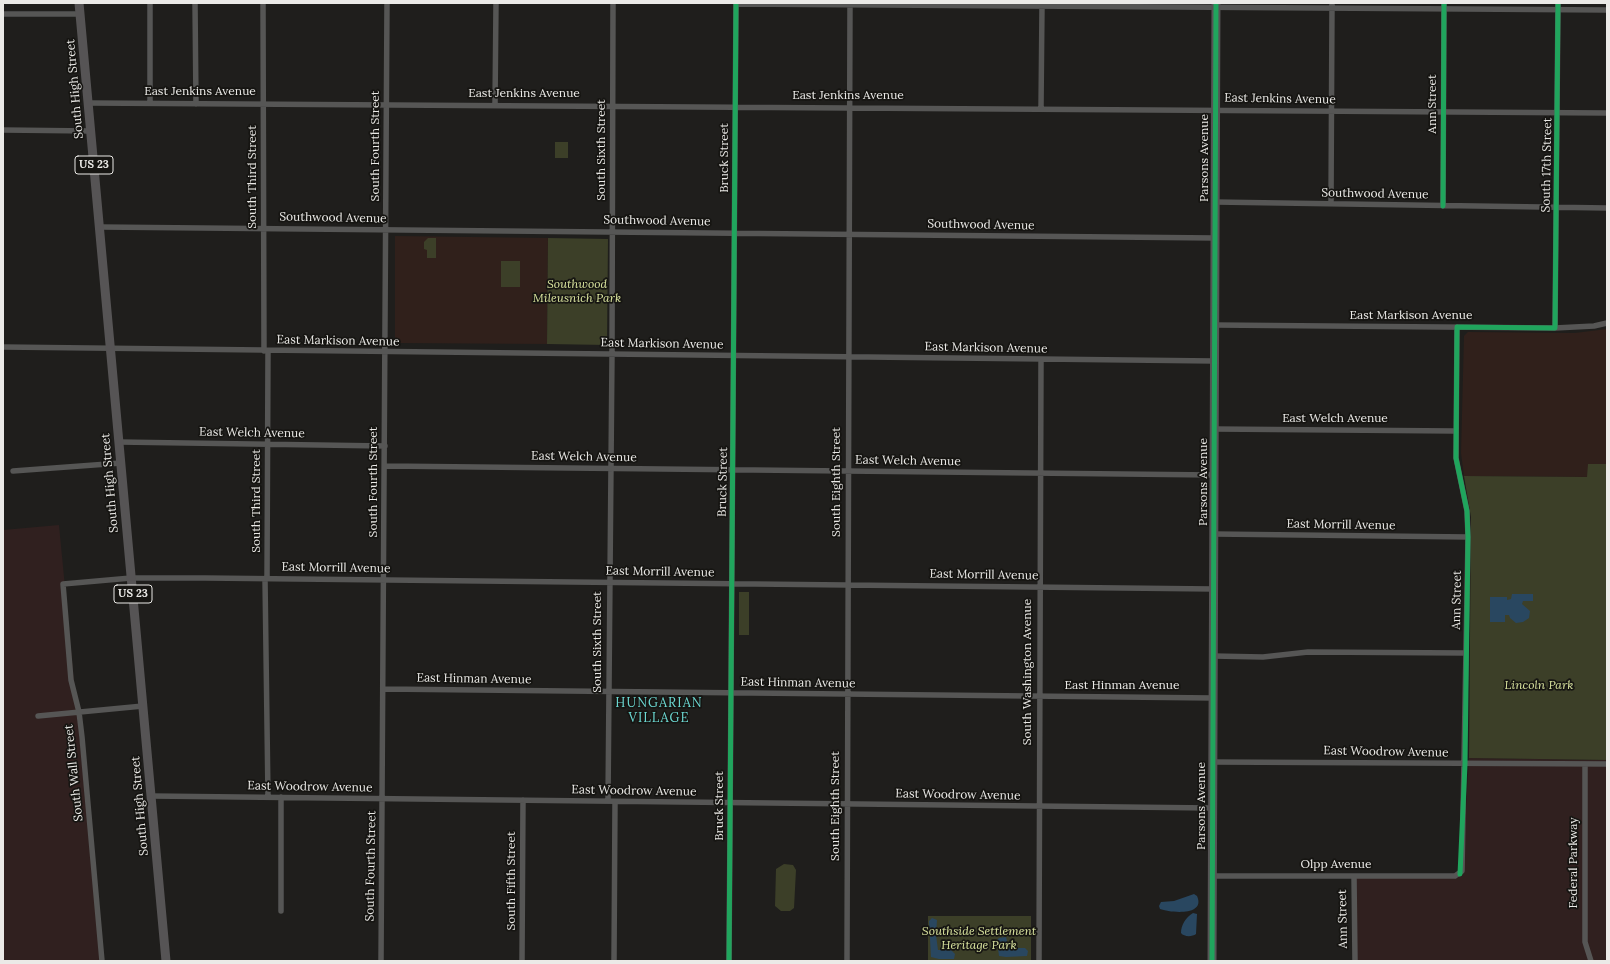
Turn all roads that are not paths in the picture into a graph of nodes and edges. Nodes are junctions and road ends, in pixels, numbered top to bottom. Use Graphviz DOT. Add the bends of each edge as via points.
graph roads {
  1 [pos="79,3"];
  2 [pos="150,3"];
  3 [pos="195,3"];
  4 [pos="263,3"];
  5 [pos="387,3"];
  6 [pos="496,3"];
  7 [pos="613,3"];
  8 [pos="1558,3"];
  9 [pos="736,4"];
  10 [pos="850,4"];
  11 [pos="1216,5"];
  12 [pos="1332,5"];
  13 [pos="1042,6"];
  14 [pos="1444,6"];
  15 [pos="1558,10"];
  16 [pos="1607,10"];
  17 [pos="3,14"];
  18 [pos="80,14"];
  19 [pos="88,103"];
  20 [pos="150,103"];
  21 [pos="196,104"];
  22 [pos="264,104"];
  23 [pos="387,105"];
  24 [pos="496,105"];
  25 [pos="613,106"];
  26 [pos="735,106"];
  27 [pos="849,107"];
  28 [pos="1041,108"];
  29 [pos="1215,109"];
  30 [pos="1332,110"];
  31 [pos="1444,112"];
  32 [pos="1558,112"];
  33 [pos="1607,113"];
  34 [pos="3,130"];
  35 [pos="91,131"];
  36 [pos="1215,202"];
  37 [pos="1331,204"];
  38 [pos="1443,206"];
  39 [pos="1556,207"];
  40 [pos="1607,208"];
  41 [pos="100,226"];
  42 [pos="264,228"];
  43 [pos="386,230"];
  44 [pos="612,232"];
  45 [pos="735,233"];
  46 [pos="849,235"];
  47 [pos="1215,238"];
  48 [pos="1607,323"];
  49 [pos="1215,326"];
  50 [pos="1457,327"];
  51 [pos="1555,328"];
  52 [pos="3,348"];
  53 [pos="110,348"];
  54 [pos="266,351"];
  55 [pos="386,352"];
  56 [pos="612,354"];
  57 [pos="734,356"];
  58 [pos="848,357"];
  59 [pos="1044,360"];
  60 [pos="1214,362"];
  61 [pos="1214,429"];
  62 [pos="1455,431"];
  63 [pos="119,442"];
  64 [pos="268,444"];
  65 [pos="385,446"];
  66 [pos="121,463"];
  67 [pos="385,466"];
  68 [pos="611,468"];
  69 [pos="13,470"];
  70 [pos="734,470"];
  71 [pos="848,471"];
  72 [pos="1040,473"];
  73 [pos="1214,475"];
  74 [pos="1214,534"];
  75 [pos="1468,537"];
  76 [pos="131,578"];
  77 [pos="266,579"];
  78 [pos="384,580"];
  79 [pos="610,582"];
  80 [pos="63,584"];
  81 [pos="732,584"];
  82 [pos="847,585"];
  83 [pos="1040,587"];
  84 [pos="1213,588"];
  85 [pos="1466,654"];
  86 [pos="1213,656"];
  87 [pos="383,689"];
  88 [pos="609,692"];
  89 [pos="731,693"];
  90 [pos="847,694"];
  91 [pos="1039,696"];
  92 [pos="1213,698"];
  93 [pos="143,706"];
  94 [pos="79,712"];
  95 [pos="38,716"];
  96 [pos="1212,762"];
  97 [pos="1465,764"];
  98 [pos="1585,764"];
  99 [pos="1607,764"];
  100 [pos="151,796"];
  101 [pos="268,797"];
  102 [pos="281,797"];
  103 [pos="383,798"];
  104 [pos="523,800"];
  105 [pos="608,801"];
  106 [pos="615,802"];
  107 [pos="730,803"];
  108 [pos="847,804"];
  109 [pos="1038,806"];
  110 [pos="1212,808"];
  111 [pos="1460,874"];
  112 [pos="1212,876"];
  113 [pos="1354,876"];
  114 [pos="281,911"];
  115 [pos="102,961"];
  116 [pos="166,961"];
  117 [pos="381,961"];
  118 [pos="522,961"];
  119 [pos="614,961"];
  120 [pos="729,961"];
  121 [pos="847,961"];
  122 [pos="1039,961"];
  123 [pos="1212,961"];
  124 [pos="1355,961"];
  125 [pos="1591,961"];
  1 -- 18 [label="main road, South High Street / US 23"];
  2 -- 20 [label="street"];
  3 -- 21 [label="street"];
  4 -- 22 [label="street, South Third Street"];
  5 -- 23 [label="street, South Fourth Street"];
  6 -- 24 [label="street"];
  7 -- 25 [label="street, South Sixth Street"];
  8 -- 15 [label="street, South 17th Street"];
  9 -- 10 [label="street"];
  9 -- 26 [label="street, Bruck Street"];
  10 -- 13 [label="street"];
  10 -- 27 [label="street, South Eighth Street"];
  11 -- 12 [label="street"];
  11 -- 13 [label="street"];
  11 -- 29 [label="main road, Parsons Avenue"];
  12 -- 14 [label="street"];
  12 -- 30 [label="street"];
  13 -- 28 [label="street"];
  14 -- 15 [label="street"];
  14 -- 31 [label="street, Ann Street"];
  15 -- 16 [label="street"];
  15 -- 32 [label="street, South 17th Street"];
  17 -- 18 [label="street"];
  18 -- 19 [label="main road, South High Street / US 23"];
  19 -- 20 [label="street, East Jenkins Avenue"];
  19 -- 35 [label="main road, South High Street / US 23"];
  20 -- 21 [label="street, East Jenkins Avenue"];
  21 -- 22 [label="street, East Jenkins Avenue"];
  22 -- 23 [label="street, East Jenkins Avenue"];
  22 -- 42 [label="street, South Third Street"];
  23 -- 24 [label="street, East Jenkins Avenue"];
  23 -- 43 [label="street, South Fourth Street"];
  24 -- 25 [label="street, East Jenkins Avenue"];
  25 -- 26 [label="street, East Jenkins Avenue"];
  25 -- 44 [label="street, South Sixth Street"];
  26 -- 27 [label="street, East Jenkins Avenue"];
  26 -- 45 [label="street, Bruck Street"];
  27 -- 28 [label="street, East Jenkins Avenue"];
  27 -- 46 [label="street, South Eighth Street"];
  28 -- 29 [label="street, East Jenkins Avenue"];
  29 -- 30 [label="street, East Jenkins Avenue"];
  29 -- 36 [label="main road, Parsons Avenue"];
  30 -- 31 [label="street, East Jenkins Avenue"];
  30 -- 37 [label="street"];
  31 -- 32 [label="street, East Jenkins Avenue"];
  31 -- 38 [label="street, Ann Street"];
  32 -- 33 [label="street, East Jenkins Avenue"];
  32 -- 39 [label="street, South 17th Street"];
  34 -- 35 [label="street"];
  35 -- 41 [label="main road, South High Street / US 23"];
  36 -- 37 [label="street, Southwood Avenue"];
  36 -- 47 [label="main road, Parsons Avenue"];
  37 -- 38 [label="street, Southwood Avenue"];
  38 -- 39 [label="street, Southwood Avenue"];
  39 -- 40 [label="street, Southwood Avenue"];
  39 -- 51 [label="street, South 17th Street"];
  41 -- 42 [label="street, Southwood Avenue"];
  41 -- 53 [label="main road, South High Street / US 23"];
  42 -- 43 [label="street, Southwood Avenue"];
  42 -- 54 [label="street, South Third Street"];
  43 -- 44 [label="street, Southwood Avenue"];
  43 -- 55 [label="street, South Fourth Street"];
  44 -- 45 [label="street, Southwood Avenue"];
  44 -- 56 [label="street, South Sixth Street"];
  45 -- 46 [label="street, Southwood Avenue"];
  45 -- 57 [label="street, Bruck Street"];
  46 -- 47 [label="street, Southwood Avenue"];
  46 -- 58 [label="street, South Eighth Street"];
  47 -- 49 [label="main road, Parsons Avenue"];
  48 -- 51 [label="street, East Markison Avenue"];
  49 -- 50 [label="street, East Markison Avenue"];
  49 -- 60 [label="main road, Parsons Avenue"];
  50 -- 51 [label="street, East Markison Avenue"];
  50 -- 62 [label="street, Ann Street"];
  52 -- 53 [label="street, East Markison Avenue"];
  53 -- 54 [label="street, East Markison Avenue"];
  53 -- 63 [label="main road, South High Street / US 23"];
  54 -- 55 [label="street, East Markison Avenue"];
  54 -- 64 [label="street, South Third Street"];
  55 -- 56 [label="street, East Markison Avenue"];
  55 -- 65 [label="street, South Fourth Street"];
  56 -- 57 [label="street, East Markison Avenue"];
  56 -- 68 [label="street, South Sixth Street"];
  57 -- 58 [label="street, East Markison Avenue"];
  57 -- 70 [label="street, Bruck Street"];
  58 -- 59 [label="street, East Markison Avenue"];
  58 -- 71 [label="street, South Eighth Street"];
  59 -- 60 [label="street, East Markison Avenue"];
  59 -- 72 [label="street, South Washington Avenue"];
  60 -- 61 [label="main road, Parsons Avenue"];
  61 -- 62 [label="street, East Welch Avenue"];
  61 -- 73 [label="main road, Parsons Avenue"];
  62 -- 75 [label="street, Ann Street" via="1456,458"];
  63 -- 64 [label="street, East Welch Avenue"];
  63 -- 66 [label="main road, South High Street / US 23"];
  64 -- 65 [label="street, East Welch Avenue"];
  64 -- 77 [label="street, South Third Street"];
  65 -- 67 [label="street, South Fourth Street"];
  66 -- 69 [label="street"];
  66 -- 76 [label="main road, South High Street / US 23"];
  67 -- 68 [label="street, East Welch Avenue"];
  67 -- 78 [label="street, South Fourth Street"];
  68 -- 70 [label="street, East Welch Avenue"];
  68 -- 79 [label="street, South Sixth Street"];
  70 -- 71 [label="street, East Welch Avenue"];
  70 -- 81 [label="street, Bruck Street"];
  71 -- 72 [label="street, East Welch Avenue"];
  71 -- 82 [label="street, South Eighth Street"];
  72 -- 73 [label="street, East Welch Avenue"];
  72 -- 83 [label="street, South Washington Avenue"];
  73 -- 74 [label="main road, Parsons Avenue"];
  74 -- 75 [label="street, East Morrill Avenue"];
  74 -- 84 [label="main road, Parsons Avenue"];
  75 -- 85 [label="street, Ann Street"];
  76 -- 77 [label="street, East Morrill Avenue"];
  76 -- 80 [label="street, East Morrill Avenue"];
  76 -- 93 [label="main road, South High Street / US 23"];
  77 -- 78 [label="street, East Morrill Avenue"];
  77 -- 101 [label="street, South Third Street"];
  78 -- 79 [label="street, East Morrill Avenue"];
  78 -- 87 [label="street, South Fourth Street"];
  79 -- 81 [label="street, East Morrill Avenue"];
  79 -- 88 [label="street, South Sixth Street"];
  80 -- 94 [label="street, South Wall Street" via="71,680"];
  81 -- 82 [label="street, East Morrill Avenue"];
  81 -- 89 [label="street, Bruck Street"];
  82 -- 83 [label="street, East Morrill Avenue"];
  82 -- 90 [label="street, South Eighth Street"];
  83 -- 84 [label="street, East Morrill Avenue"];
  83 -- 91 [label="street, South Washington Avenue"];
  84 -- 86 [label="main road, Parsons Avenue"];
  85 -- 86 [label="street" via="1308,652 1263,657"];
  85 -- 97 [label="street, Ann Street"];
  86 -- 92 [label="main road, Parsons Avenue"];
  87 -- 88 [label="street, East Hinman Avenue"];
  87 -- 103 [label="street, South Fourth Street"];
  88 -- 89 [label="street, East Hinman Avenue"];
  88 -- 105 [label="street, South Sixth Street"];
  89 -- 90 [label="street, East Hinman Avenue"];
  89 -- 107 [label="street, Bruck Street"];
  90 -- 91 [label="street, East Hinman Avenue"];
  90 -- 108 [label="street, South Eighth Street"];
  91 -- 92 [label="street, East Hinman Avenue"];
  91 -- 109 [label="street, South Washington Avenue"];
  92 -- 96 [label="main road, Parsons Avenue"];
  93 -- 94 [label="street"];
  93 -- 100 [label="main road, South High Street / US 23"];
  94 -- 95 [label="street"];
  94 -- 115 [label="street, South Wall Street"];
  96 -- 97 [label="street, East Woodrow Avenue"];
  96 -- 110 [label="main road, Parsons Avenue"];
  97 -- 98 [label="street, East Woodrow Avenue"];
  97 -- 111 [label="street, Ann Street"];
  98 -- 99 [label="street, East Woodrow Avenue"];
  98 -- 125 [label="street, Federal Parkway" via="1585,942"];
  100 -- 101 [label="street, East Woodrow Avenue"];
  100 -- 116 [label="main road, South High Street / US 23"];
  101 -- 102 [label="street, East Woodrow Avenue"];
  102 -- 103 [label="street, East Woodrow Avenue"];
  102 -- 114 [label="street"];
  103 -- 104 [label="street, East Woodrow Avenue"];
  103 -- 117 [label="street, South Fourth Street"];
  104 -- 105 [label="street, East Woodrow Avenue"];
  104 -- 118 [label="street, South Fifth Street"];
  105 -- 106 [label="street, East Woodrow Avenue"];
  106 -- 107 [label="street, East Woodrow Avenue"];
  106 -- 119 [label="street"];
  107 -- 108 [label="street, East Woodrow Avenue"];
  107 -- 120 [label="street, Bruck Street"];
  108 -- 109 [label="street, East Woodrow Avenue"];
  108 -- 121 [label="street, South Eighth Street"];
  109 -- 110 [label="street, East Woodrow Avenue"];
  109 -- 122 [label="street, South Washington Avenue"];
  110 -- 112 [label="main road, Parsons Avenue"];
  111 -- 113 [label="street, Olpp Avenue"];
  112 -- 113 [label="street, Olpp Avenue"];
  112 -- 123 [label="main road, Parsons Avenue"];
  113 -- 124 [label="street, Ann Street"];
}
